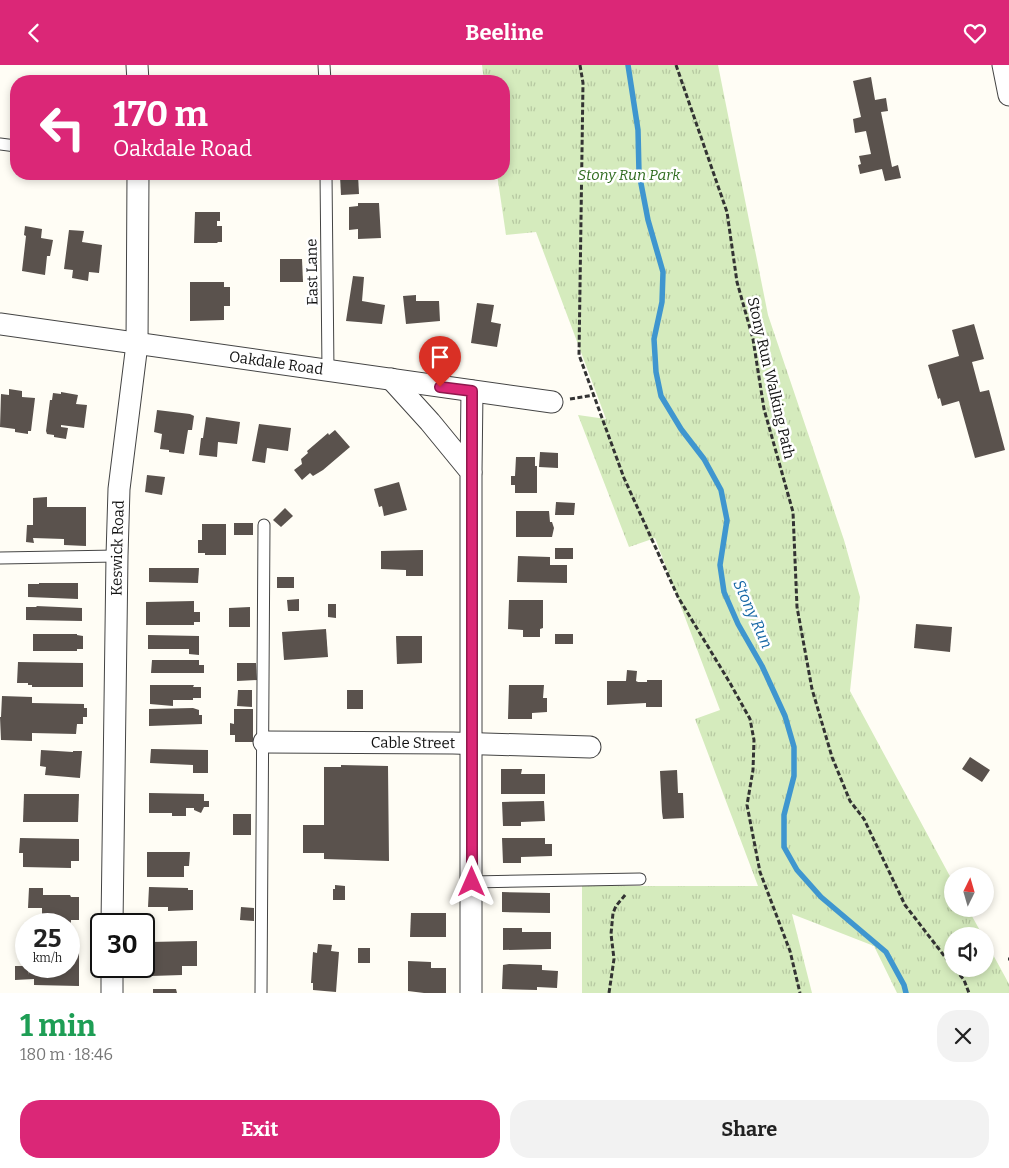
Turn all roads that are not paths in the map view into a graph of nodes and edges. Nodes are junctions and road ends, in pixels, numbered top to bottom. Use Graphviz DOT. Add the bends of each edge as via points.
graph roads {
  1 [pos="1003,65"];
  2 [pos="1009,95"];
  3 [pos="138,180"];
  4 [pos="326,180"];
  5 [pos="0,324"];
  6 [pos="137,344"];
  7 [pos="328,371"];
  8 [pos="391,379"];
  9 [pos="472,391"];
  10 [pos="552,402"];
  11 [pos="471,472"];
  12 [pos="264,525"];
  13 [pos="116,556"];
  14 [pos="0,558"];
  15 [pos="264,742"];
  16 [pos="472,744"];
  17 [pos="590,747"];
  18 [pos="640,879"];
  19 [pos="472,882"];
  20 [pos="112,913"];
  21 [pos="112,978"];
  22 [pos="112,993"];
  23 [pos="261,993"];
  24 [pos="471,993"];
  1 -- 2 [label="street"];
  3 -- 6 [label="street, Keswick Road"];
  4 -- 7 [label="lane, East Lane"];
  5 -- 6 [label="street, Oakdale Road"];
  6 -- 7 [label="street, Oakdale Road"];
  6 -- 13 [label="street, Keswick Road" via="119,489"];
  7 -- 8 [label="street, Oakdale Road"];
  8 -- 9 [label="street, Oakdale Road"];
  8 -- 11 [label="street"];
  9 -- 10 [label="street, Oakdale Road"];
  9 -- 11 [label="street"];
  11 -- 16 [label="street"];
  12 -- 15 [label="lane"];
  13 -- 14 [label="lane"];
  13 -- 20 [label="street, Keswick Road"];
  15 -- 16 [label="street, Cable Street"];
  15 -- 23 [label="lane"];
  16 -- 17 [label="street, Cable Street"];
  16 -- 19 [label="street"];
  18 -- 19 [label="lane"];
  19 -- 24 [label="street"];
  21 -- 22 [label="street"];
}
